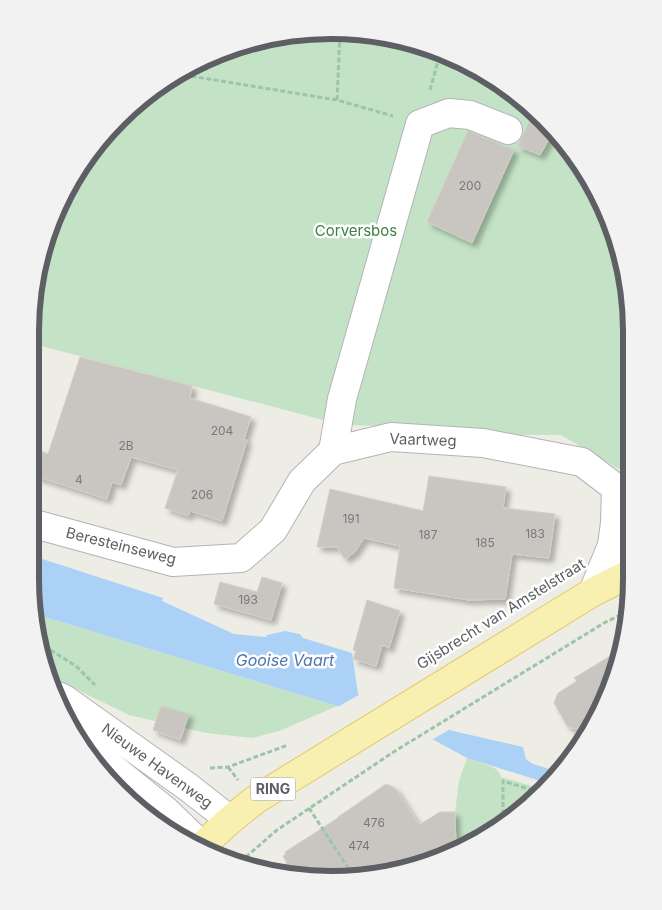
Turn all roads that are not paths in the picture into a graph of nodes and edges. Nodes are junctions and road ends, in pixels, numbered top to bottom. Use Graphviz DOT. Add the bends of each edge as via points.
graph roads {
  1 [pos="508,130"];
  2 [pos="333,451"];
  3 [pos="623,490"];
  4 [pos="39,525"];
  5 [pos="623,577"];
  6 [pos="593,592"];
  7 [pos="65,700"];
  8 [pos="122,784"];
  9 [pos="230,820"];
  10 [pos="186,832"];
  11 [pos="206,843"];
  1 -- 2 [label="street" via="470,115 449,113 420,124 342,399"];
  2 -- 3 [label="street, Vaartweg" via="391,437 483,443 582,462"];
  2 -- 4 [label="street, Beresteinseweg" via="302,481 273,530 241,558 173,562"];
  3 -- 6 [label="street, Vaartweg" via="612,545"];
  5 -- 6 [label="main road, Gijsbrecht van Amstelstraat / RING"];
  6 -- 9 [label="main road, Gijsbrecht van Amstelstraat / RING" via="255,800"];
  7 -- 9 [label="street, Nieuwe Havenweg"];
  8 -- 10 [label="street, Nieuwe Havenweg" via="167,812"];
  9 -- 11 [label="main road, RING"];
}
